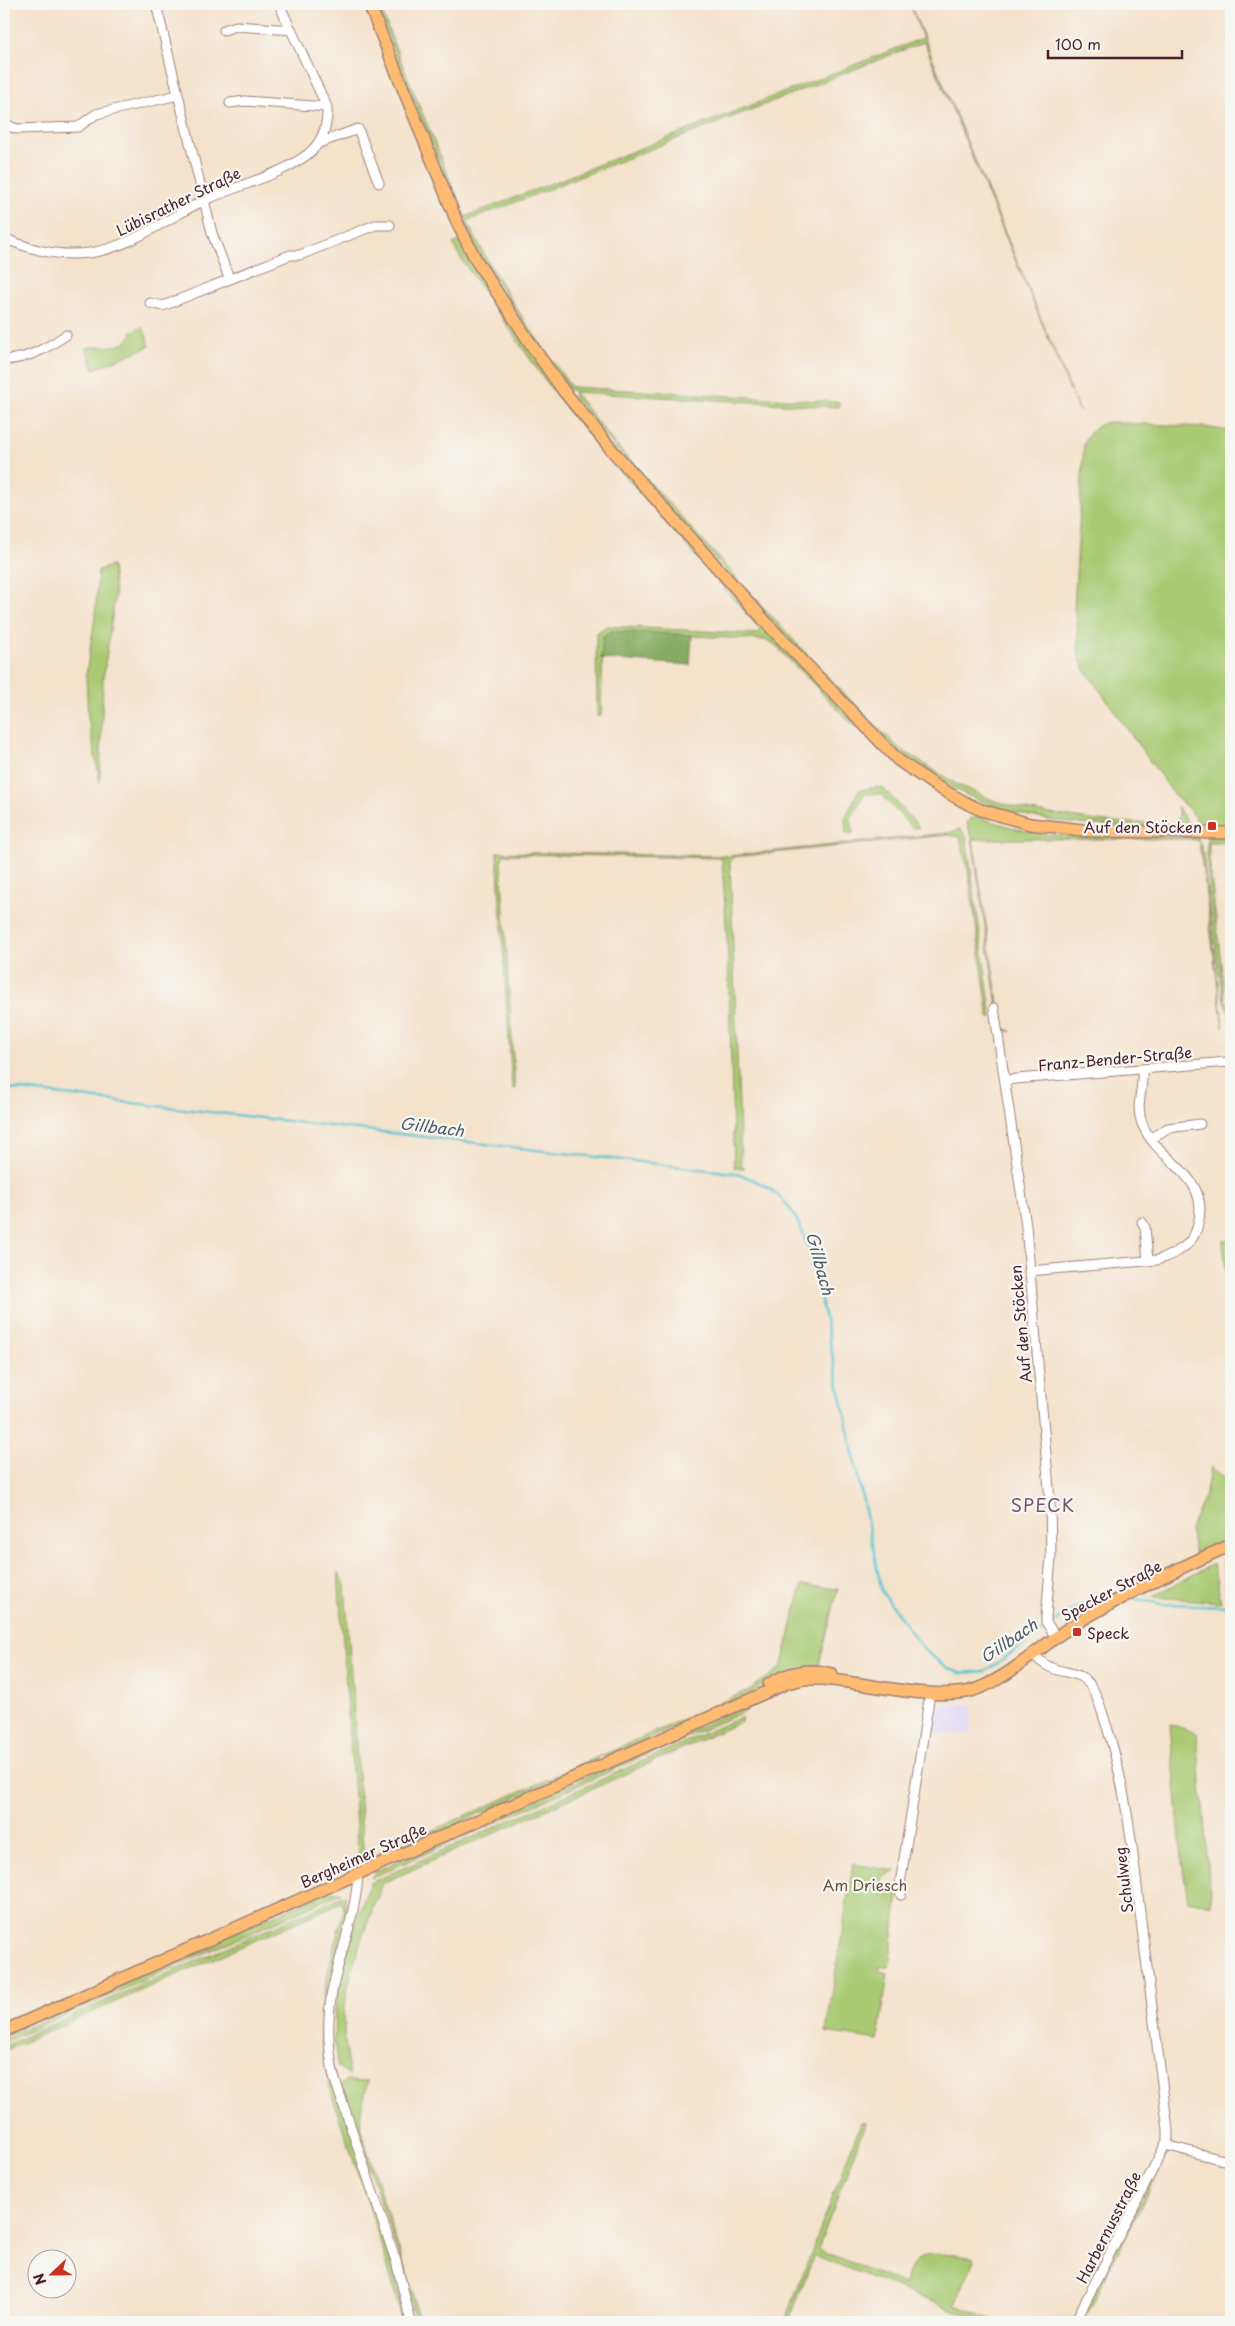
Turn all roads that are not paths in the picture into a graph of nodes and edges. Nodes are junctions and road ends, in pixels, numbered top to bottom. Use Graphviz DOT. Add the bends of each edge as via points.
graph roads {
  1 [pos="156,4"];
  2 [pos="279,4"];
  3 [pos="369,4"];
  4 [pos="224,30"];
  5 [pos="292,30"];
  6 [pos="178,95"];
  7 [pos="230,103"];
  8 [pos="327,107"];
  9 [pos="4,120"];
  10 [pos="319,143"];
  11 [pos="379,182"];
  12 [pos="204,200"];
  13 [pos="390,225"];
  14 [pos="4,238"];
  15 [pos="229,278"];
  16 [pos="150,303"];
  17 [pos="66,335"];
  18 [pos="4,360"];
  19 [pos="1231,833"];
  20 [pos="994,1008"];
  21 [pos="1228,1062"];
  22 [pos="1142,1070"];
  23 [pos="1004,1080"];
  24 [pos="1200,1124"];
  25 [pos="1151,1138"];
  26 [pos="1142,1222"];
  27 [pos="1148,1261"];
  28 [pos="1029,1271"];
  29 [pos="1231,1538"];
  30 [pos="1231,1545"];
  31 [pos="1213,1553"];
  32 [pos="1056,1637"];
  33 [pos="1033,1653"];
  34 [pos="930,1693"];
  35 [pos="735,1705"];
  36 [pos="358,1874"];
  37 [pos="901,1895"];
  38 [pos="4,2031"];
  39 [pos="1165,2145"];
  40 [pos="1231,2162"];
  41 [pos="411,2322"];
  42 [pos="1076,2322"];
  1 -- 6 [label="street"];
  2 -- 5 [label="street"];
  3 -- 19 [label="main road" via="460,229 476,260 534,349 611,449 774,631 892,754 954,797 981,810 1030,824 1091,831"];
  4 -- 5 [label="street" via="236,26"];
  5 -- 8 [label="street"];
  6 -- 9 [label="street" via="96,114 78,127 17,129"];
  6 -- 12 [label="street"];
  7 -- 8 [label="street" via="246,101"];
  8 -- 10 [label="street" via="327,124"];
  10 -- 11 [label="street" via="358,129"];
  10 -- 12 [label="street, Lübisrather Straße" via="297,162"];
  12 -- 14 [label="street, Lübisrather Straße" via="137,237 90,253 46,253"];
  12 -- 15 [label="street"];
  13 -- 15 [label="street" via="375,225 300,255 290,255"];
  15 -- 16 [label="street" via="163,306"];
  17 -- 18 [label="street" via="41,351"];
  20 -- 23 [label="street, Auf den Stöcken"];
  21 -- 22 [label="street, Franz-Bender-Straße"];
  22 -- 23 [label="street, Franz-Bender-Straße"];
  22 -- 25 [label="street" via="1139,1108 1142,1124"];
  23 -- 28 [label="street, Auf den Stöcken" via="1026,1226"];
  24 -- 25 [label="street" via="1168,1128"];
  25 -- 27 [label="street" via="1192,1182 1199,1199 1200,1213 1196,1231 1183,1248 1170,1256"];
  26 -- 27 [label="street"];
  27 -- 28 [label="street"];
  28 -- 32 [label="street, Auf den Stöcken" via="1050,1500 1051,1557 1046,1622"];
  29 -- 31 [label="main road, Specker Straße"];
  30 -- 31 [label="main road, Specker Straße"];
  31 -- 32 [label="main road, Specker Straße"];
  32 -- 33 [label="main road, Specker Straße"];
  33 -- 34 [label="main road, Specker Straße" via="980,1688 956,1693"];
  33 -- 39 [label="street, Schulweg" via="1043,1666 1078,1676 1089,1683 1098,1700 1118,1766 1134,1858 1168,2130"];
  34 -- 35 [label="main road, Specker Straße" via="857,1682 804,1679"];
  34 -- 37 [label="street" via="900,1884"];
  35 -- 36 [label="main road, Bergheimer Straße"];
  36 -- 38 [label="main road, Bergheimer Straße"];
  36 -- 41 [label="street" via="354,1906 332,1992 330,2050 337,2086 396,2261"];
  39 -- 40 [label="street"];
  39 -- 42 [label="street, Harbernusstraße"];
}
